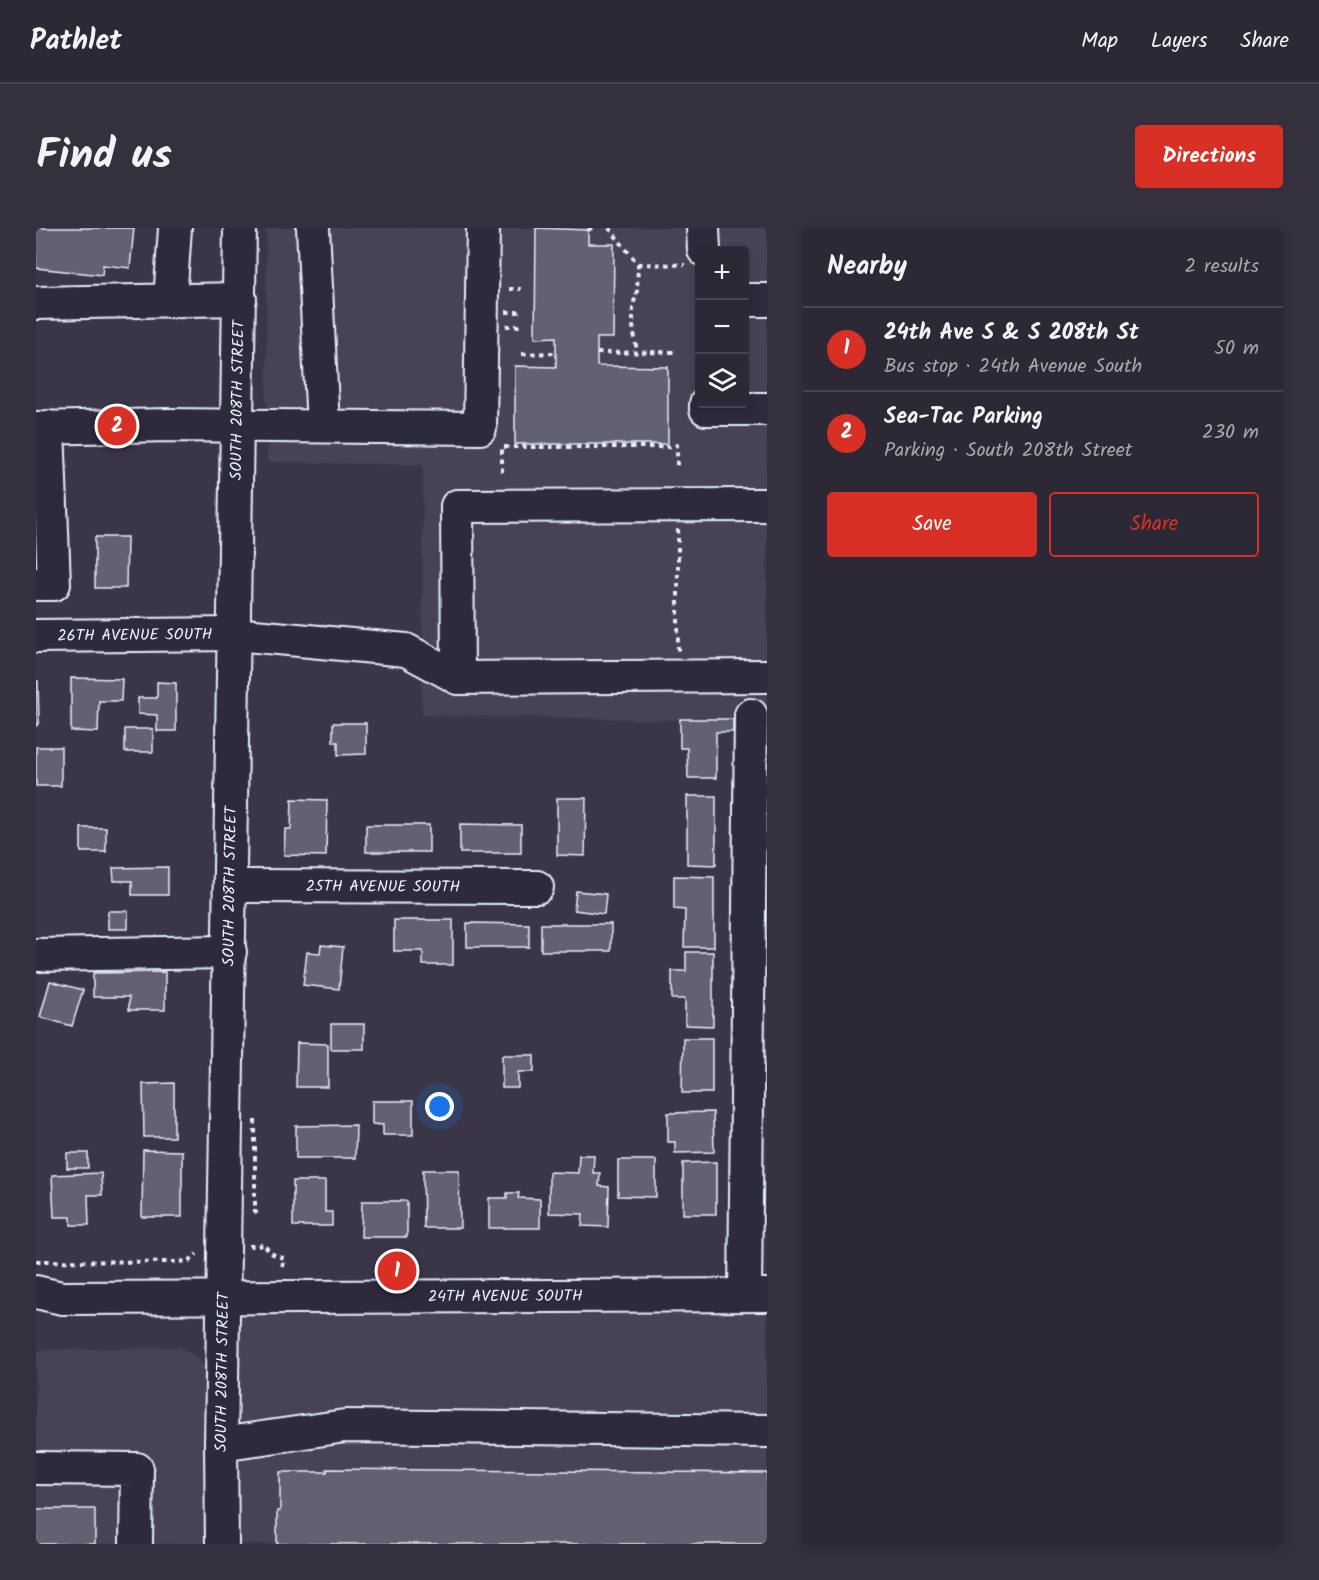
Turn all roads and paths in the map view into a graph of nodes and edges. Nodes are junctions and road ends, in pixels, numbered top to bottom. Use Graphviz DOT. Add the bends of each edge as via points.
graph roads {
  1 [pos="176,228"];
  2 [pos="240,228"];
  3 [pos="314,228"];
  4 [pos="483,228"];
  5 [pos="609,228"];
  6 [pos="703,228"];
  7 [pos="704,246"];
  8 [pos="638,264"];
  9 [pos="673,265"];
  10 [pos="240,299"];
  11 [pos="749,300"];
  12 [pos="767,300"];
  13 [pos="170,301"];
  14 [pos="36,303"];
  15 [pos="637,352"];
  16 [pos="677,352"];
  17 [pos="556,353"];
  18 [pos="597,353"];
  19 [pos="522,354"];
  20 [pos="706,408"];
  21 [pos="767,409"];
  22 [pos="237,425"];
  23 [pos="323,426"];
  24 [pos="42,428"];
  25 [pos="677,469"];
  26 [pos="502,472"];
  27 [pos="767,505"];
  28 [pos="678,525"];
  29 [pos="36,584"];
  30 [pos="234,634"];
  31 [pos="36,636"];
  32 [pos="678,652"];
  33 [pos="767,676"];
  34 [pos="458,678"];
  35 [pos="751,715"];
  36 [pos="230,886"];
  37 [pos="537,887"];
  38 [pos="230,952"];
  39 [pos="36,955"];
  40 [pos="259,1246"];
  41 [pos="36,1261"];
  42 [pos="189,1261"];
  43 [pos="282,1266"];
  44 [pos="756,1294"];
  45 [pos="223,1297"];
  46 [pos="45,1299"];
  47 [pos="767,1431"];
  48 [pos="221,1444"];
  49 [pos="36,1468"];
  50 [pos="136,1544"];
  51 [pos="222,1544"];
  1 -- 13 [label="street"];
  2 -- 10 [label="street, SOUTH 208TH STREET"];
  3 -- 23 [label="street"];
  4 -- 23 [label="street" via="480,428"];
  5 -- 8 [label="path"];
  6 -- 7 [label="street"];
  8 -- 9 [label="path"];
  8 -- 15 [label="path" via="633,306"];
  10 -- 13 [label="street"];
  10 -- 22 [label="street, SOUTH 208TH STREET"];
  11 -- 12 [label="street"];
  13 -- 14 [label="street"];
  15 -- 16 [label="path"];
  15 -- 18 [label="path"];
  17 -- 19 [label="path"];
  20 -- 21 [label="street"];
  22 -- 23 [label="street"];
  22 -- 24 [label="street"];
  22 -- 30 [label="street, SOUTH 208TH STREET"];
  24 -- 29 [label="street" via="54,584"];
  25 -- 26 [label="path" via="677,445 502,447"];
  27 -- 34 [label="street" via="456,506"];
  28 -- 32 [label="path"];
  30 -- 31 [label="street, 26TH AVENUE SOUTH"];
  30 -- 34 [label="street, 26TH AVENUE SOUTH" via="406,650"];
  30 -- 36 [label="street, SOUTH 208TH STREET"];
  33 -- 34 [label="street"];
  35 -- 44 [label="street"];
  36 -- 37 [label="street, 25TH AVENUE SOUTH"];
  36 -- 38 [label="street, SOUTH 208TH STREET"];
  38 -- 39 [label="street"];
  38 -- 45 [label="street, SOUTH 208TH STREET"];
  40 -- 43 [label="path" via="264,1244 274,1256 284,1258"];
  41 -- 42 [label="path"];
  44 -- 45 [label="street, 24TH AVENUE SOUTH"];
  45 -- 46 [label="street, 24TH AVENUE SOUTH"];
  45 -- 48 [label="street, SOUTH 208TH STREET"];
  47 -- 48 [label="street" via="345,1426"];
  48 -- 51 [label="street, SOUTH 208TH STREET"];
  49 -- 50 [label="street" via="137,1469"];
}
